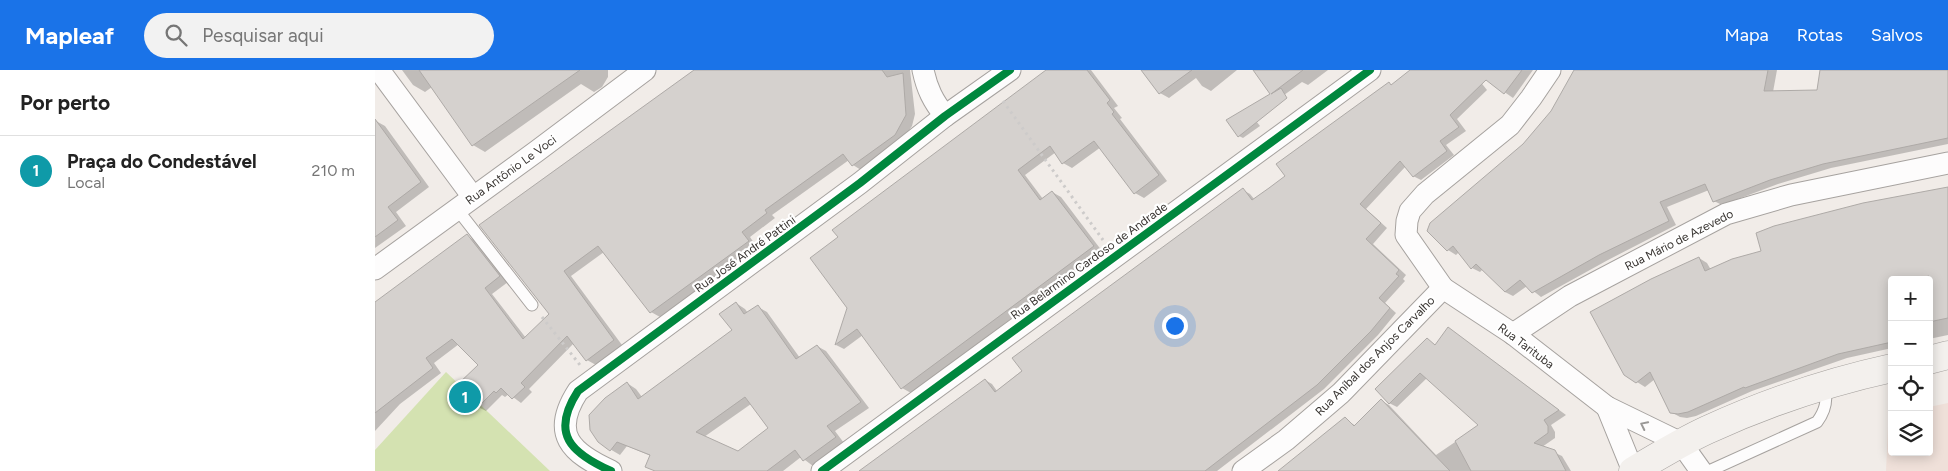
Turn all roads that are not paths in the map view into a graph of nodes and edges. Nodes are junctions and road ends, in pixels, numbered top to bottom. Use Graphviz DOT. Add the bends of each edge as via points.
graph roads {
  1 [pos="379,70"];
  2 [pos="923,70"];
  3 [pos="1010,70"];
  4 [pos="1370,70"];
  5 [pos="1550,70"];
  6 [pos="640,71"];
  7 [pos="945,116"];
  8 [pos="1948,163"];
  9 [pos="465,203"];
  10 [pos="375,269"];
  11 [pos="1443,288"];
  12 [pos="532,305"];
  13 [pos="1513,334"];
  14 [pos="1948,355"];
  15 [pos="1933,359"];
  16 [pos="1888,369"];
  17 [pos="1823,386"];
  18 [pos="1607,407"];
  19 [pos="1681,443"];
  20 [pos="611,471"];
  21 [pos="822,471"];
  22 [pos="1243,471"];
  23 [pos="1633,471"];
  24 [pos="1701,471"];
  25 [pos="1709,471"];
  1 -- 9 [label="street"];
  2 -- 7 [label="street" via="932,100"];
  3 -- 7 [label="street, Rua José André Pattini"];
  4 -- 21 [label="street, Rua Belarmino Cardoso de Andrade"];
  5 -- 11 [label="street, Rua Aníbal dos Anjos Carvalho" via="1510,125 1425,194 1411,211 1406,235"];
  6 -- 9 [label="street, Rua Antônio Le Voci"];
  7 -- 20 [label="street, Rua José André Pattini" via="860,183 578,391 569,406 565,430 576,452"];
  8 -- 13 [label="street, Rua Mário de Azevedo" via="1791,195 1726,214 1570,296"];
  9 -- 10 [label="street, Rua Antônio Le Voci"];
  9 -- 12 [label="lane"];
  11 -- 13 [label="street, Rua Tarituba"];
  11 -- 22 [label="street, Rua Aníbal dos Anjos Carvalho" via="1341,393 1286,440"];
  13 -- 18 [label="street, Rua Tarituba"];
  14 -- 15 [label="street"];
  16 -- 17 [label="street"];
  17 -- 19 [label="street" via="1773,403"];
  17 -- 25 [label="lane" via="1827,395 1825,408 1817,422"];
  19 -- 18 [label="street, Rua Tarituba, one-way"];
  18 -- 23 [label="street"];
  19 -- 23 [label="street"];
  19 -- 24 [label="street"];
}
